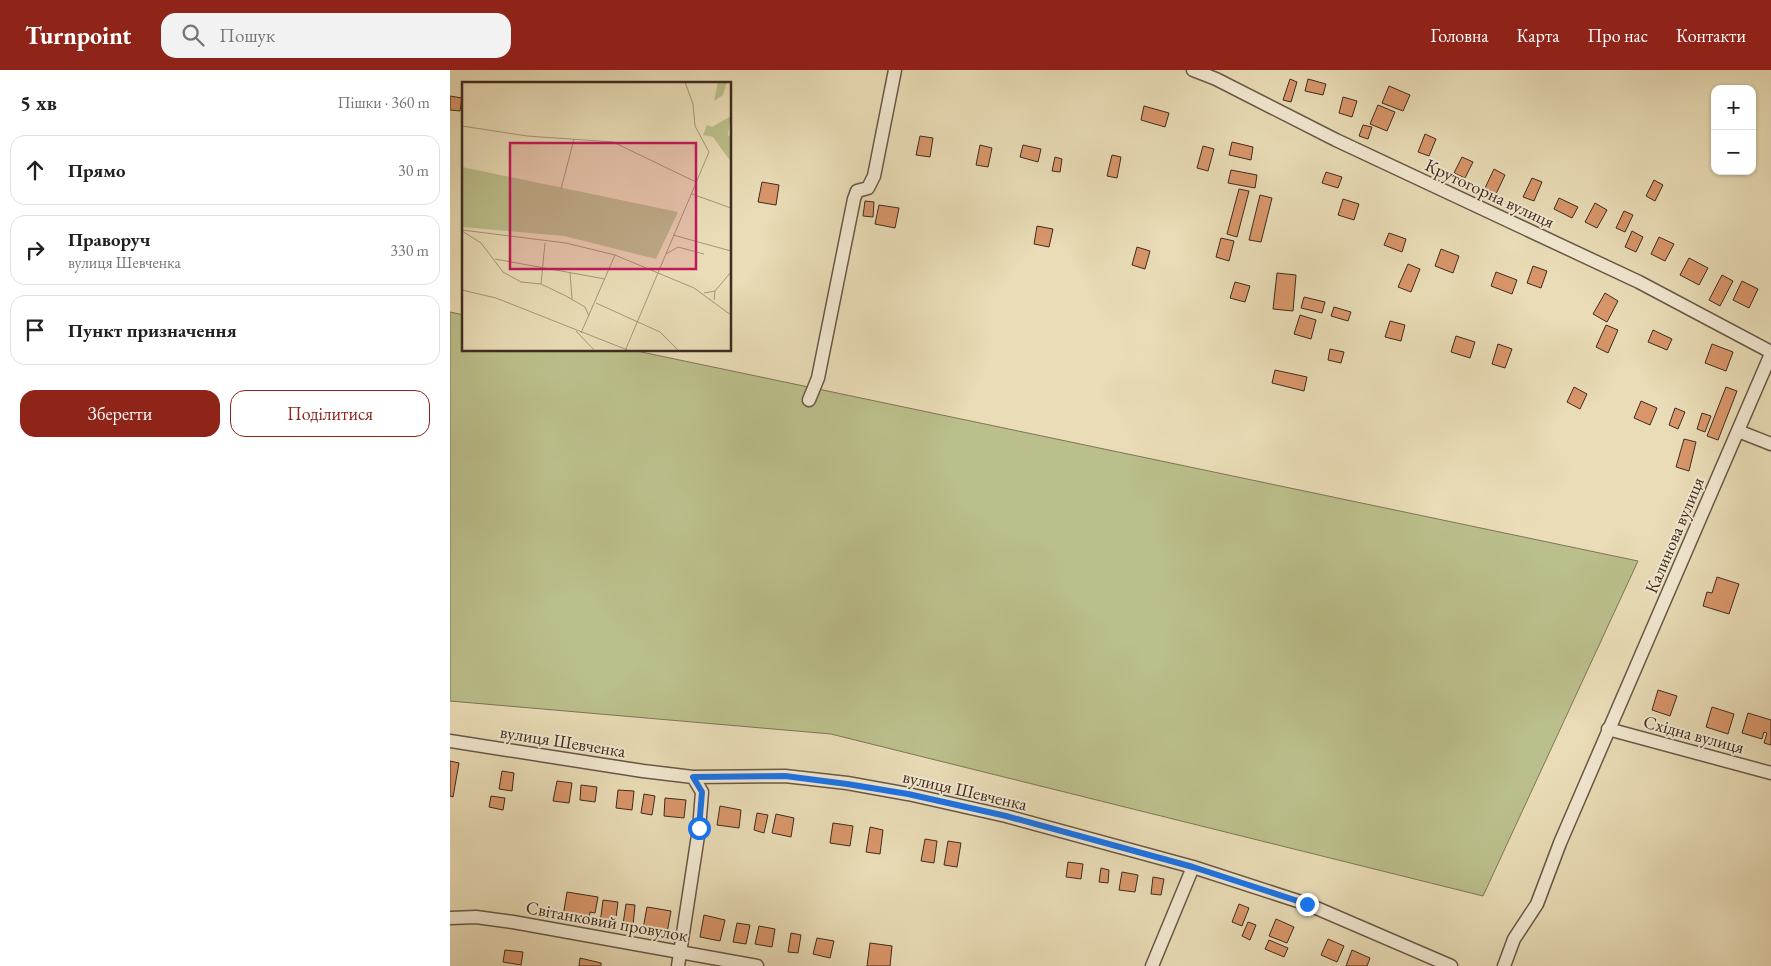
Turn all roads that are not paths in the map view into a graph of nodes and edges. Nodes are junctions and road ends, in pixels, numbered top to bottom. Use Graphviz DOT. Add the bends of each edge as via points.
graph roads {
  1 [pos="896,70"];
  2 [pos="1193,70"];
  3 [pos="1771,353"];
  4 [pos="809,400"];
  5 [pos="1738,431"];
  6 [pos="1771,444"];
  7 [pos="1608,729"];
  8 [pos="450,741"];
  9 [pos="1771,773"];
  10 [pos="693,777"];
  11 [pos="1193,867"];
  12 [pos="450,918"];
  13 [pos="680,952"];
  14 [pos="678,966"];
  15 [pos="757,966"];
  16 [pos="1152,966"];
  17 [pos="1451,966"];
  18 [pos="1504,966"];
  1 -- 4 [label="street" via="874,176 868,188 857,192 854,199 818,378"];
  2 -- 3 [label="street, Крутогорна вулиця" via="1640,282"];
  3 -- 5 [label="street, Калинова вулиця"];
  5 -- 6 [label="street"];
  5 -- 7 [label="street, Калинова вулиця"];
  7 -- 9 [label="street, Східна вулиця"];
  7 -- 18 [label="street, Калинова вулиця" via="1537,904 1514,939"];
  8 -- 10 [label="street, вулиця Шевченка"];
  10 -- 11 [label="street, вулиця Шевченка" via="785,776 908,794 1006,816"];
  10 -- 13 [label="street" via="702,792"];
  11 -- 16 [label="street"];
  11 -- 17 [label="street, вулиця Шевченка" via="1307,904"];
  12 -- 13 [label="street, Світанковий провулок" via="476,917 512,922"];
  13 -- 14 [label="street"];
  13 -- 15 [label="street, Світанковий провулок"];
}
